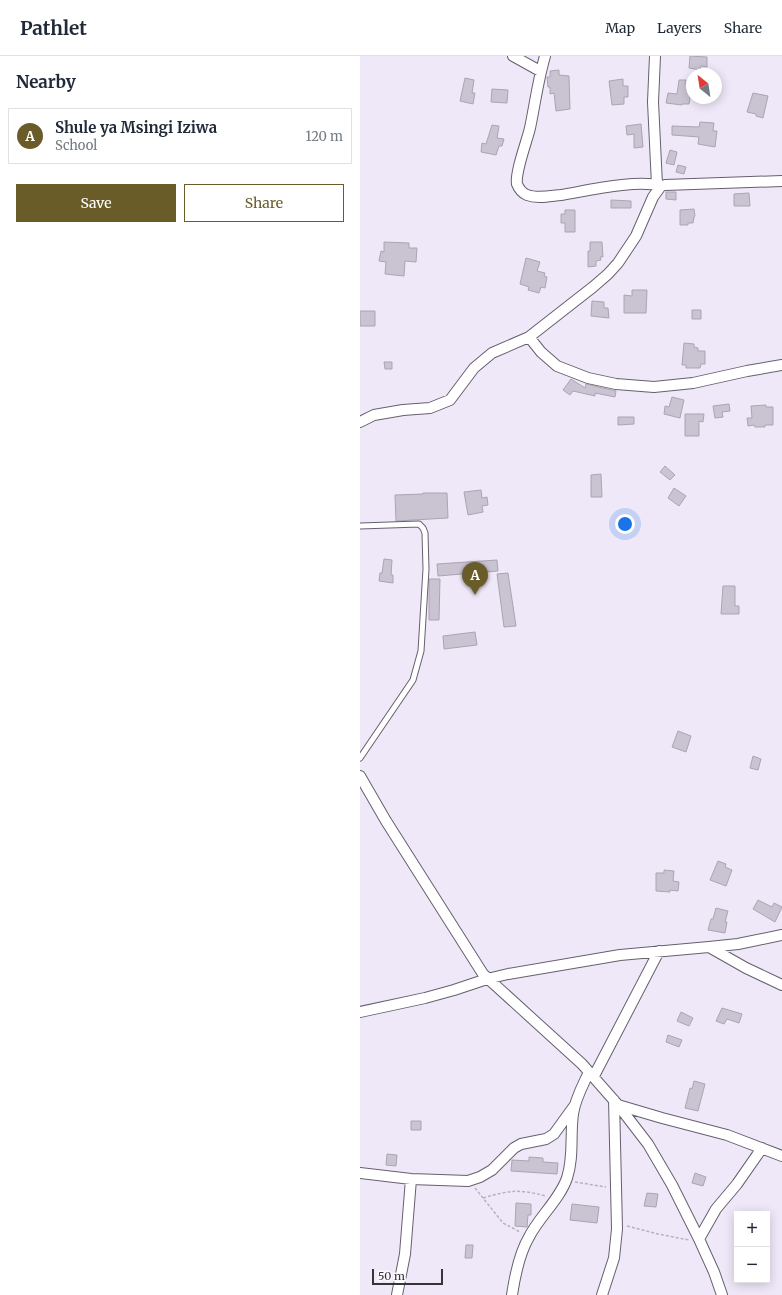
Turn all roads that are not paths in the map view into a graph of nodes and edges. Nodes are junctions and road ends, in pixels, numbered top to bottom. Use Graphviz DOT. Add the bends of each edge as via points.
graph roads {
  1 [pos="513,56"];
  2 [pos="545,56"];
  3 [pos="656,56"];
  4 [pos="540,71"];
  5 [pos="782,180"];
  6 [pos="659,185"];
  7 [pos="529,337"];
  8 [pos="782,365"];
  9 [pos="360,422"];
  10 [pos="360,526"];
  11 [pos="360,758"];
  12 [pos="360,776"];
  13 [pos="782,936"];
  14 [pos="709,947"];
  15 [pos="659,952"];
  16 [pos="487,979"];
  17 [pos="782,985"];
  18 [pos="360,1012"];
  19 [pos="592,1074"];
  20 [pos="616,1103"];
  21 [pos="575,1105"];
  22 [pos="762,1148"];
  23 [pos="782,1156"];
  24 [pos="360,1173"];
  25 [pos="411,1179"];
  26 [pos="700,1240"];
  27 [pos="397,1295"];
  28 [pos="512,1295"];
  29 [pos="602,1295"];
  30 [pos="722,1295"];
  1 -- 4 [label="street"];
  2 -- 4 [label="street"];
  3 -- 6 [label="street" via="653,102"];
  4 -- 6 [label="street" via="530,128 518,174 518,186 522,192 536,197 631,184"];
  5 -- 6 [label="street"];
  6 -- 7 [label="street" via="636,236 618,264"];
  7 -- 8 [label="street" via="557,366 588,378 616,384 654,387 694,383"];
  7 -- 9 [label="street" via="492,353 474,368 450,400 430,408 374,415"];
  10 -- 11 [label="lane" via="419,524 425,533 426,569 421,651 413,680"];
  12 -- 16 [label="street"];
  13 -- 14 [label="street"];
  14 -- 15 [label="street"];
  14 -- 17 [label="street"];
  15 -- 16 [label="street" via="620,955"];
  15 -- 19 [label="street"];
  16 -- 18 [label="street" via="454,990"];
  16 -- 19 [label="street"];
  19 -- 20 [label="street"];
  19 -- 21 [label="street"];
  20 -- 22 [label="street" via="662,1118 716,1131"];
  20 -- 26 [label="street" via="656,1156"];
  20 -- 29 [label="street" via="617,1223 614,1258"];
  21 -- 25 [label="street" via="554,1134 546,1139 514,1148 492,1170 480,1177 468,1181"];
  21 -- 28 [label="street" via="566,1178 529,1236 514,1277"];
  22 -- 23 [label="street"];
  22 -- 26 [label="street" via="716,1209"];
  24 -- 25 [label="street"];
  25 -- 27 [label="street" via="405,1254"];
  26 -- 30 [label="street"];
}
